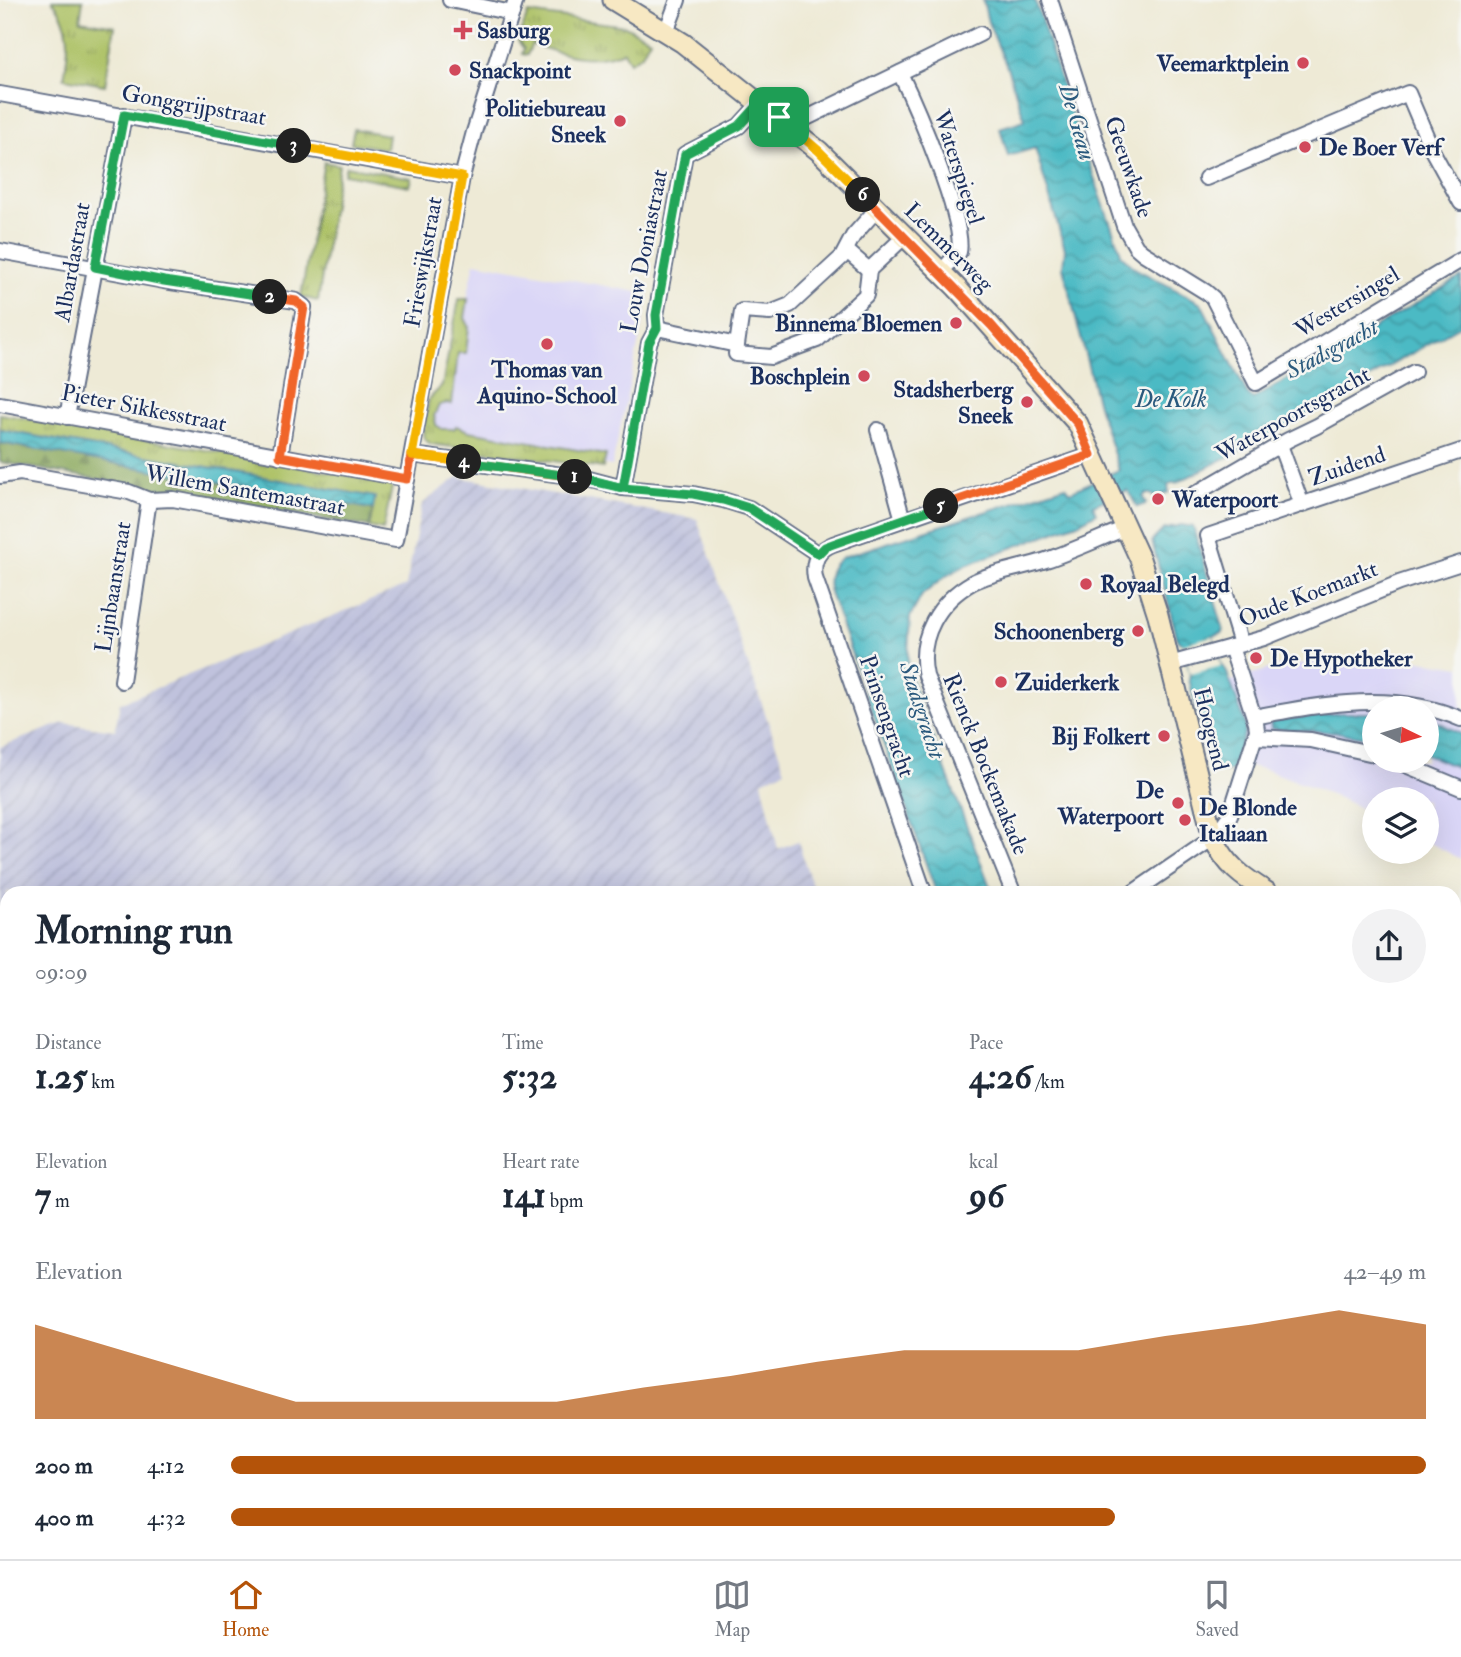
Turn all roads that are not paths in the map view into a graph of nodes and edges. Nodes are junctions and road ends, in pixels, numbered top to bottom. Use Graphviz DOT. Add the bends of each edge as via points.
graph roads {
  1 [pos="450,0"];
  2 [pos="613,0"];
  3 [pos="678,0"];
  4 [pos="1050,0"];
  5 [pos="514,6"];
  6 [pos="666,32"];
  7 [pos="980,34"];
  8 [pos="900,73"];
  9 [pos="0,93"];
  10 [pos="760,103"];
  11 [pos="124,115"];
  12 [pos="790,126"];
  13 [pos="462,177"];
  14 [pos="1206,177"];
  15 [pos="1461,203"];
  16 [pos="877,209"];
  17 [pos="905,236"];
  18 [pos="0,251"];
  19 [pos="847,251"];
  20 [pos="1461,260"];
  21 [pos="95,267"];
  22 [pos="869,270"];
  23 [pos="941,272"];
  24 [pos="657,328"];
  25 [pos="737,345"];
  26 [pos="1414,372"];
  27 [pos="1256,383"];
  28 [pos="0,404"];
  29 [pos="67,417"];
  30 [pos="878,430"];
  31 [pos="1280,444"];
  32 [pos="1461,452"];
  33 [pos="412,455"];
  34 [pos="1091,455"];
  35 [pos="280,456"];
  36 [pos="0,476"];
  37 [pos="407,479"];
  38 [pos="623,488"];
  39 [pos="1193,495"];
  40 [pos="149,500"];
  41 [pos="1302,505"];
  42 [pos="903,520"];
  43 [pos="1126,528"];
  44 [pos="1208,536"];
  45 [pos="818,554"];
  46 [pos="1461,563"];
  47 [pos="1230,647"];
  48 [pos="1178,661"];
  49 [pos="121,681"];
  50 [pos="1254,717"];
  51 [pos="1461,719"];
  52 [pos="1255,737"];
  53 [pos="1362,751"];
  54 [pos="1427,774"];
  55 [pos="1461,788"];
  56 [pos="1213,838"];
  57 [pos="922,886"];
  58 [pos="1011,886"];
  59 [pos="1143,886"];
  60 [pos="1256,886"];
  1 -- 5 [label="street"];
  2 -- 6 [label="main road, Lemmerweg"];
  3 -- 6 [label="street"];
  4 -- 27 [label="street, Geeuwkade" via="1130,239 1143,253 1213,298"];
  5 -- 13 [label="street, Frieswijkstraat"];
  6 -- 10 [label="main road, Lemmerweg"];
  7 -- 8 [label="street"];
  8 -- 12 [label="street"];
  8 -- 23 [label="street, Waterspiegel" via="948,194 960,239 959,252"];
  9 -- 11 [label="street, Gonggrijpstraat"];
  10 -- 12 [label="main road, Lemmerweg"];
  10 -- 24 [label="street, Louw Doniastraat" via="739,126 685,154"];
  11 -- 13 [label="street, Gonggrijpstraat"];
  11 -- 21 [label="street, Albardastraat"];
  12 -- 16 [label="main road, Lemmerweg"];
  13 -- 33 [label="street, Frieswijkstraat"];
  14 -- 15 [label="street" via="1408,93"];
  16 -- 17 [label="main road, Lemmerweg"];
  16 -- 19 [label="street" via="853,236"];
  17 -- 22 [label="street"];
  17 -- 23 [label="main road, Lemmerweg"];
  18 -- 21 [label="street"];
  19 -- 22 [label="street"];
  19 -- 25 [label="street" via="790,305 770,313 742,311"];
  20 -- 27 [label="street, Westersingel"];
  21 -- 29 [label="street, Albardastraat"];
  21 -- 35 [label="street" via="296,301 304,307"];
  22 -- 25 [label="street" via="866,295 817,340 771,357 736,354"];
  23 -- 34 [label="main road, Lemmerweg" via="1078,424"];
  24 -- 25 [label="street"];
  24 -- 38 [label="street, Louw Doniastraat" via="649,343"];
  26 -- 31 [label="street, Waterpoortsgracht"];
  28 -- 29 [label="street, Pieter Sikkesstraat"];
  29 -- 35 [label="street, Pieter Sikkesstraat"];
  30 -- 42 [label="street"];
  31 -- 39 [label="street, Waterpoortsgracht"];
  31 -- 41 [label="street"];
  32 -- 41 [label="street, Zuidend"];
  33 -- 37 [label="street, Willem Santemastraat"];
  33 -- 38 [label="street" via="585,478"];
  34 -- 42 [label="street"];
  34 -- 43 [label="main road, Lemmerweg"];
  35 -- 37 [label="street, Pieter Sikkesstraat"];
  36 -- 40 [label="street, Willem Santemastraat" via="19,474 129,492"];
  37 -- 40 [label="street, Willem Santemastraat" via="396,540 173,499"];
  38 -- 45 [label="street" via="693,494 749,508"];
  40 -- 49 [label="street, Lijnbaanstraat"];
  41 -- 44 [label="street, Zuidend"];
  42 -- 45 [label="street" via="825,547"];
  43 -- 48 [label="main road, Hoogend"];
  43 -- 58 [label="street, Rienck Bockemakade" via="1047,560 975,581 944,605 926,639 926,676"];
  44 -- 47 [label="street, Hoogend"];
  45 -- 57 [label="street, Prinsengracht" via="814,578"];
  46 -- 47 [label="street, Oude Koemarkt"];
  47 -- 48 [label="street, Oude Koemarkt"];
  47 -- 50 [label="street, Hoogend"];
  48 -- 56 [label="main road, Hoogend"];
  50 -- 51 [label="street" via="1315,705 1377,702 1417,704"];
  50 -- 52 [label="street, Hoogend"];
  52 -- 53 [label="street" via="1311,740"];
  52 -- 56 [label="street, Hoogend" via="1230,815"];
  54 -- 55 [label="street"];
  56 -- 59 [label="street"];
  56 -- 60 [label="main road" via="1224,860"];
}
